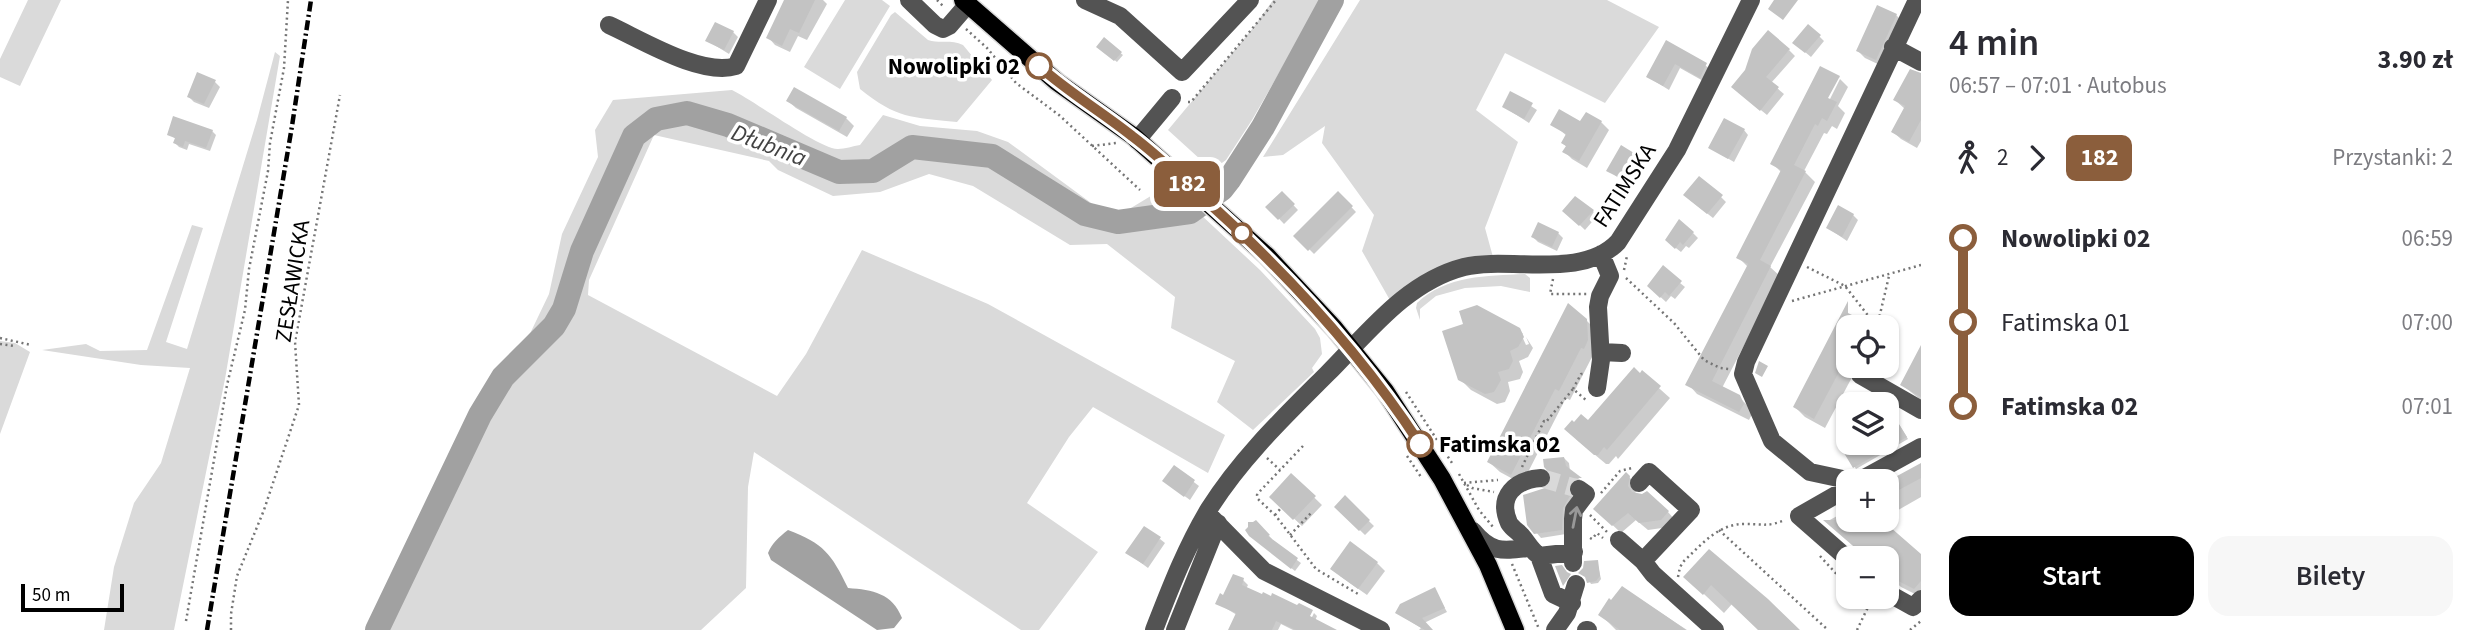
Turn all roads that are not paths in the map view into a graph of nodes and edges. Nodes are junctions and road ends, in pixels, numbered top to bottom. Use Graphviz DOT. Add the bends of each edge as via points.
graph roads {
  1 [pos="768,0"];
  2 [pos="909,0"];
  3 [pos="1085,0"];
  4 [pos="1250,0"];
  5 [pos="1751,0"];
  6 [pos="1917,0"];
  7 [pos="965,2"];
  8 [pos="609,25"];
  9 [pos="1893,47"];
  10 [pos="1921,62"];
  11 [pos="1181,100"];
  12 [pos="1136,140"];
  13 [pos="1601,254"];
  14 [pos="1352,349"];
  15 [pos="1601,352"];
  16 [pos="1622,353"];
  17 [pos="1865,378"];
  18 [pos="1597,388"];
  19 [pos="1921,410"];
  20 [pos="1921,447"];
  21 [pos="1881,469"];
  22 [pos="1541,478"];
  23 [pos="1644,478"];
  24 [pos="1836,478"];
  25 [pos="1579,489"];
  26 [pos="1836,495"];
  27 [pos="1213,518"];
  28 [pos="1466,522"];
  29 [pos="1619,540"];
  30 [pos="1836,548"];
  31 [pos="1534,552"];
  32 [pos="1643,561"];
  33 [pos="1576,584"];
  34 [pos="1899,599"];
  35 [pos="1921,599"];
  36 [pos="1572,603"];
  37 [pos="1154,630"];
  38 [pos="1175,630"];
  39 [pos="1381,630"];
  40 [pos="1515,630"];
  41 [pos="1555,630"];
  42 [pos="1715,630"];
  1 -- 8 [label="street" via="736,66 723,70 696,65"];
  2 -- 7 [label="street" via="943,29"];
  3 -- 4 [label="street" via="1120,16 1182,72"];
  5 -- 13 [label="street, FATIMSKA" via="1677,150 1623,236"];
  6 -- 9 [label="street"];
  7 -- 12 [label="main road" via="1057,82"];
  9 -- 10 [label="street"];
  9 -- 24 [label="street" via="1744,374 1772,441 1810,472"];
  11 -- 12 [label="street"];
  12 -- 14 [label="main road" via="1287,276"];
  13 -- 14 [label="street, FATIMSKA" via="1562,263 1477,265 1448,273 1401,300"];
  13 -- 15 [label="street" via="1610,276 1598,307"];
  14 -- 27 [label="street, FATIMSKA" via="1232,475"];
  14 -- 28 [label="main road" via="1408,424"];
  15 -- 16 [label="street"];
  15 -- 18 [label="street"];
  17 -- 19 [label="street"];
  20 -- 21 [label="street"];
  22 -- 31 [label="street" via="1505,487 1509,522"];
  23 -- 32 [label="street" via="1690,510"];
  31 -- 25 [label="street, one-way" via="1574,557 1574,510 1586,494"];
  26 -- 30 [label="street" via="1799,516"];
  27 -- 37 [label="street" via="1180,565"];
  27 -- 38 [label="street"];
  27 -- 39 [label="street" via="1264,571"];
  28 -- 31 [label="street" via="1492,548"];
  28 -- 40 [label="main road"];
  29 -- 32 [label="street"];
  31 -- 36 [label="street" via="1553,594"];
  32 -- 42 [label="street"];
  33 -- 36 [label="street"];
  34 -- 35 [label="street" via="1913,607"];
  36 -- 41 [label="street"];
}
